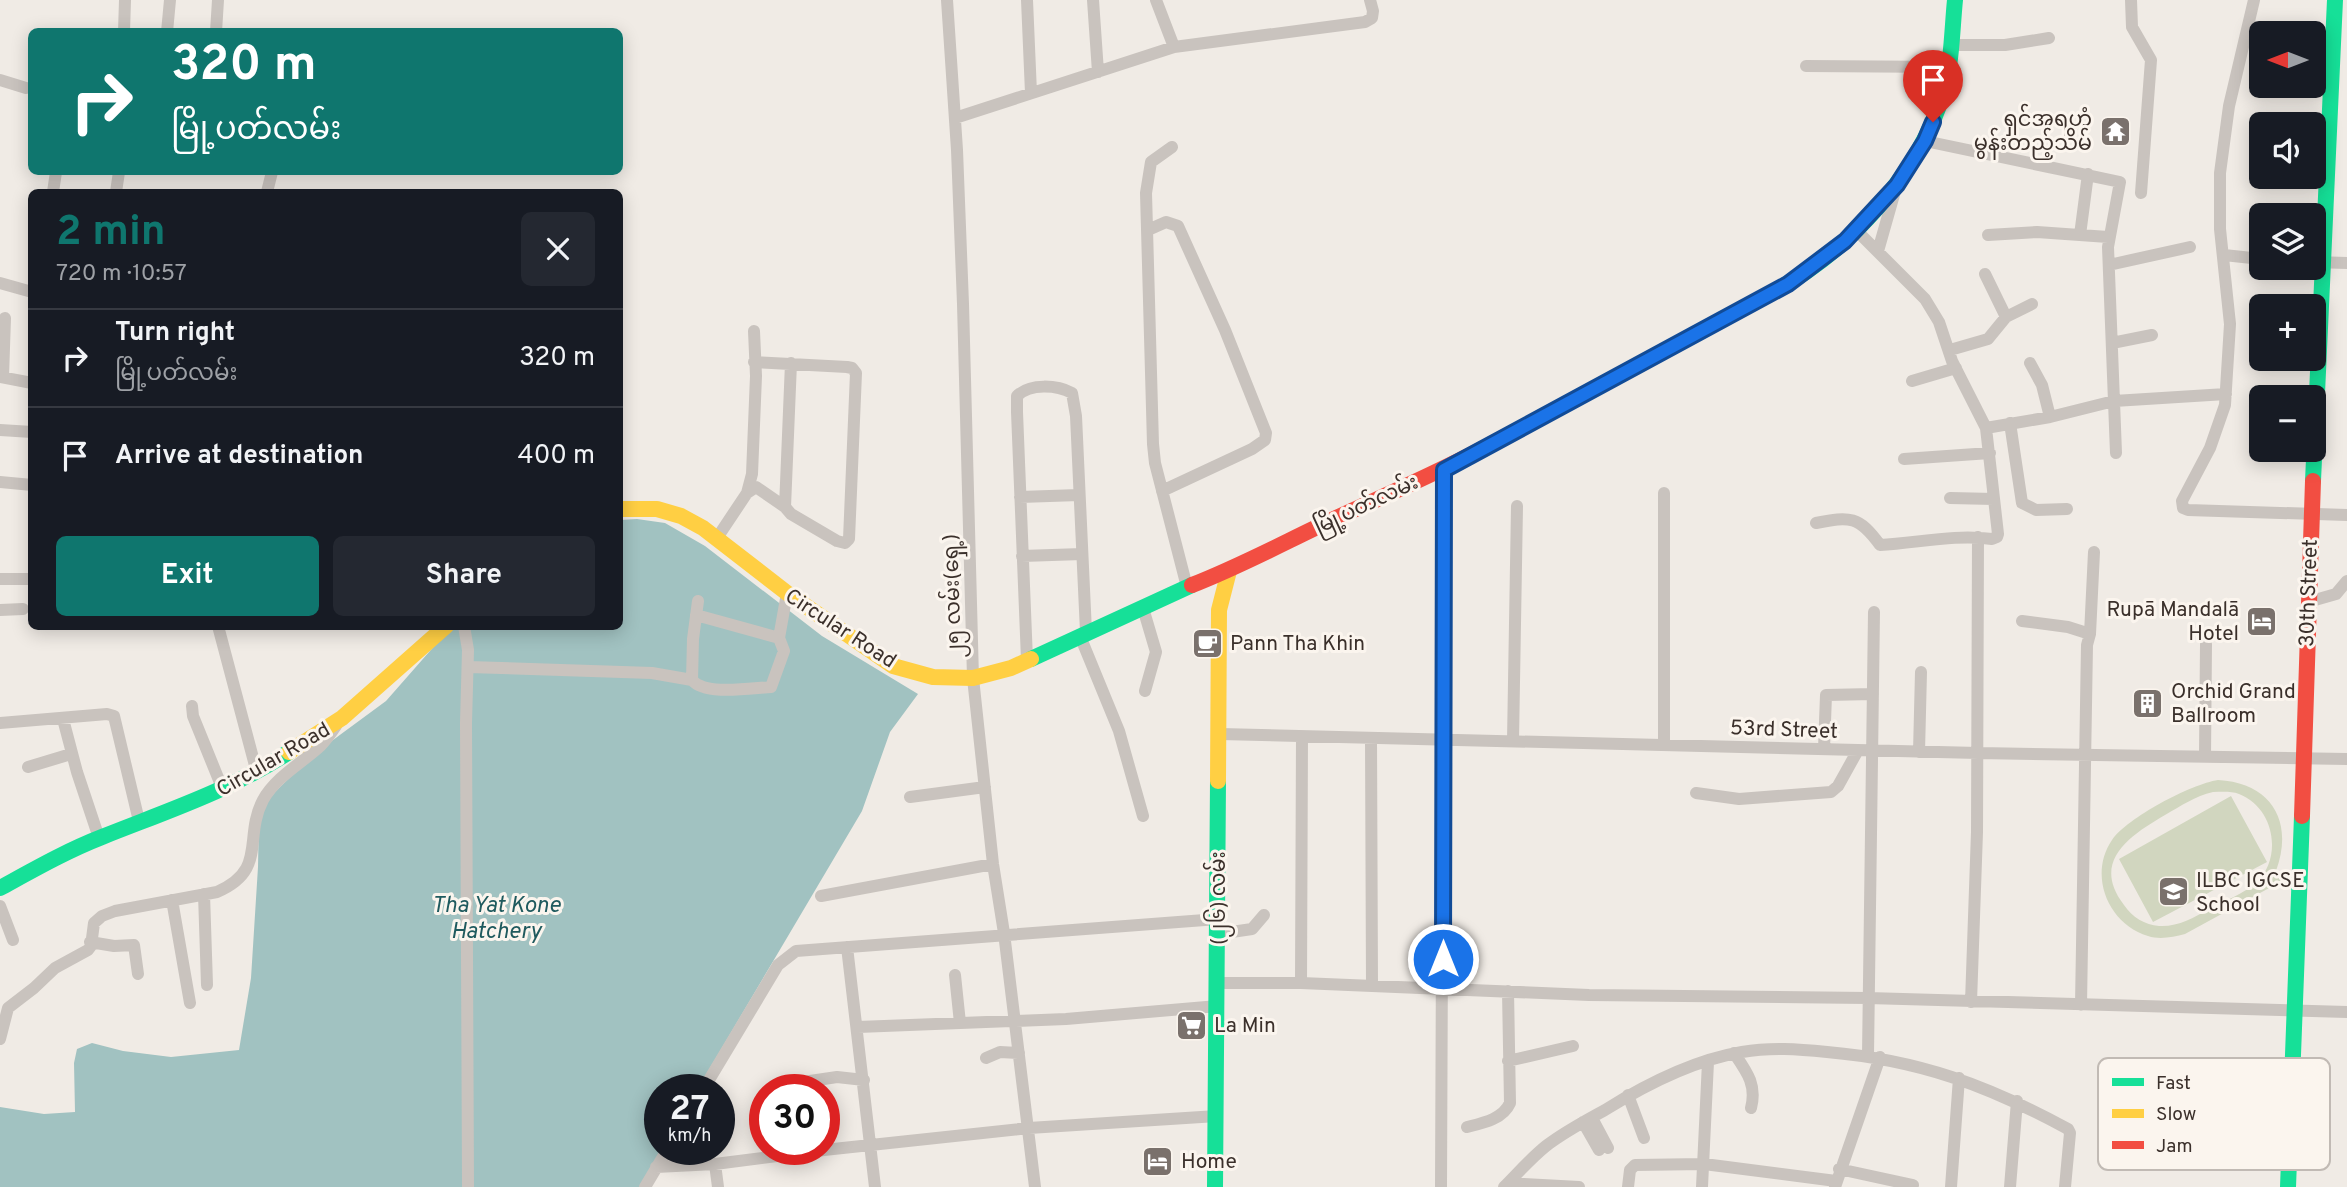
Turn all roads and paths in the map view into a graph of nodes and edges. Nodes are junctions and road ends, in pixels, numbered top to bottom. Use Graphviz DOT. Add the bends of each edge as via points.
graph roads {
  1 [pos="125,0"];
  2 [pos="170,0"];
  3 [pos="218,0"];
  4 [pos="947,0"];
  5 [pos="1027,0"];
  6 [pos="1093,0"];
  7 [pos="1156,0"];
  8 [pos="1370,0"];
  9 [pos="1955,0"];
  10 [pos="2131,0"];
  11 [pos="2254,0"];
  12 [pos="2334,0"];
  13 [pos="124,28"];
  14 [pos="167,28"];
  15 [pos="216,28"];
  16 [pos="2049,37"];
  17 [pos="1951,45"];
  18 [pos="1174,47"];
  19 [pos="1806,66"];
  20 [pos="1949,67"];
  21 [pos="1098,72"];
  22 [pos="0,80"];
  23 [pos="26,88"];
  24 [pos="1031,93"];
  25 [pos="955,118"];
  26 [pos="1925,141"];
  27 [pos="1172,147"];
  28 [pos="2088,174"];
  29 [pos="1897,185"];
  30 [pos="2141,193"];
  31 [pos="2322,203"];
  32 [pos="1855,229"];
  33 [pos="1148,230"];
  34 [pos="1988,235"];
  35 [pos="2080,235"];
  36 [pos="2108,237"];
  37 [pos="2190,247"];
  38 [pos="1878,251"];
  39 [pos="2224,255"];
  40 [pos="2249,258"];
  41 [pos="2326,262"];
  42 [pos="2347,263"];
  43 [pos="2109,265"];
  44 [pos="1985,274"];
  45 [pos="2318,280"];
  46 [pos="0,283"];
  47 [pos="28,291"];
  48 [pos="2032,304"];
  49 [pos="2006,317"];
  50 [pos="5,318"];
  51 [pos="754,331"];
  52 [pos="2152,335"];
  53 [pos="2112,343"];
  54 [pos="1951,350"];
  55 [pos="754,362"];
  56 [pos="791,363"];
  57 [pos="2030,363"];
  58 [pos="1956,368"];
  59 [pos="1,377"];
  60 [pos="1912,381"];
  61 [pos="28,382"];
  62 [pos="2226,394"];
  63 [pos="2115,401"];
  64 [pos="2050,417"];
  65 [pos="2010,423"];
  66 [pos="1986,428"];
  67 [pos="0,430"];
  68 [pos="28,432"];
  69 [pos="1990,453"];
  70 [pos="2116,453"];
  71 [pos="1904,459"];
  72 [pos="1444,470"];
  73 [pos="0,482"];
  74 [pos="28,485"];
  75 [pos="1162,491"];
  76 [pos="1664,492"];
  77 [pos="747,493"];
  78 [pos="1079,495"];
  79 [pos="1020,497"];
  80 [pos="1950,498"];
  81 [pos="1994,499"];
  82 [pos="1517,506"];
  83 [pos="785,507"];
  84 [pos="623,509"];
  85 [pos="2067,509"];
  86 [pos="2311,514"];
  87 [pos="2347,514"];
  88 [pos="1816,523"];
  89 [pos="1979,537"];
  90 [pos="717,538"];
  91 [pos="2094,552"];
  92 [pos="1082,554"];
  93 [pos="1023,556"];
  94 [pos="1229,571"];
  95 [pos="0,579"];
  96 [pos="28,579"];
  97 [pos="2347,581"];
  98 [pos="1190,586"];
  99 [pos="787,593"];
  100 [pos="2308,602"];
  101 [pos="1143,608"];
  102 [pos="23,609"];
  103 [pos="0,610"];
  104 [pos="1219,610"];
  105 [pos="1874,612"];
  106 [pos="2022,621"];
  107 [pos="219,630"];
  108 [pos="441,630"];
  109 [pos="465,630"];
  110 [pos="1083,634"];
  111 [pos="2090,634"];
  112 [pos="779,638"];
  113 [pos="2206,644"];
  114 [pos="1027,660"];
  115 [pos="468,667"];
  116 [pos="1921,672"];
  117 [pos="973,678"];
  118 [pos="692,680"];
  119 [pos="1145,691"];
  120 [pos="1873,694"];
  121 [pos="191,706"];
  122 [pos="342,718"];
  123 [pos="63,719"];
  124 [pos="0,723"];
  125 [pos="1220,734"];
  126 [pos="1302,737"];
  127 [pos="1371,738"];
  128 [pos="1442,740"];
  129 [pos="1513,741"];
  130 [pos="1664,745"];
  131 [pos="1824,749"];
  132 [pos="1865,750"];
  133 [pos="1919,752"];
  134 [pos="1978,753"];
  135 [pos="71,754"];
  136 [pos="2086,755"];
  137 [pos="2205,757"];
  138 [pos="2302,758"];
  139 [pos="2347,760"];
  140 [pos="28,766"];
  141 [pos="257,773"];
  142 [pos="985,787"];
  143 [pos="223,790"];
  144 [pos="1696,793"];
  145 [pos="910,797"];
  146 [pos="1143,816"];
  147 [pos="139,821"];
  148 [pos="99,838"];
  149 [pos="993,864"];
  150 [pos="0,888"];
  151 [pos="204,894"];
  152 [pos="821,896"];
  153 [pos="172,900"];
  154 [pos="0,906"];
  155 [pos="1264,915"];
  156 [pos="1218,926"];
  157 [pos="1004,933"];
  158 [pos="13,940"];
  159 [pos="90,942"];
  160 [pos="847,947"];
  161 [pos="138,974"];
  162 [pos="955,975"];
  163 [pos="1301,982"];
  164 [pos="1218,983"];
  165 [pos="207,985"];
  166 [pos="1372,986"];
  167 [pos="1443,987"];
  168 [pos="1508,991"];
  169 [pos="1868,998"];
  170 [pos="1971,1002"];
  171 [pos="190,1003"];
  172 [pos="2081,1005"];
  173 [pos="1218,1006"];
  174 [pos="2296,1011"];
  175 [pos="2347,1012"];
  176 [pos="1014,1021"];
  177 [pos="960,1023"];
  178 [pos="858,1027"];
  179 [pos="0,1039"];
  180 [pos="1573,1046"];
  181 [pos="1018,1053"];
  182 [pos="1734,1053"];
  183 [pos="1874,1056"];
  184 [pos="986,1058"];
  185 [pos="2294,1058"];
  186 [pos="1508,1061"];
  187 [pos="1708,1062"];
  188 [pos="713,1074"];
  189 [pos="840,1077"];
  190 [pos="1959,1078"];
  191 [pos="864,1080"];
  192 [pos="1628,1096"];
  193 [pos="2017,1101"];
  194 [pos="1751,1108"];
  195 [pos="1217,1116"];
  196 [pos="1587,1120"];
  197 [pos="1467,1127"];
  198 [pos="1029,1128"];
  199 [pos="1644,1138"];
  200 [pos="870,1144"];
  201 [pos="840,1148"];
  202 [pos="1604,1149"];
  203 [pos="1704,1164"];
  204 [pos="695,1165"];
  205 [pos="715,1165"];
  206 [pos="656,1167"];
  207 [pos="1837,1179"];
  208 [pos="1506,1185"];
  209 [pos="1913,1185"];
  210 [pos="468,1187"];
  211 [pos="645,1187"];
  212 [pos="718,1187"];
  213 [pos="875,1187"];
  214 [pos="1035,1187"];
  215 [pos="1215,1187"];
  216 [pos="1441,1187"];
  217 [pos="1579,1187"];
  218 [pos="1628,1187"];
  219 [pos="1702,1187"];
  220 [pos="1951,1187"];
  221 [pos="2010,1187"];
  222 [pos="2065,1187"];
  1 -- 13 [label="street"];
  2 -- 14 [label="street"];
  3 -- 15 [label="street"];
  4 -- 25 [label="street, ၂၅ လမ်း(ရှေ့)"];
  5 -- 24 [label="street"];
  6 -- 21 [label="street"];
  7 -- 18 [label="street"];
  8 -- 18 [label="street" via="1372,18 1365,22"];
  9 -- 17 [label="main road, မြို့ပတ်လမ်း"];
  10 -- 30 [label="street" via="2132,27 2151,60"];
  11 -- 39 [label="street" via="2229,106 2220,173"];
  12 -- 31 [label="main road, 30th Street"];
  16 -- 17 [label="street" via="2005,45"];
  17 -- 20 [label="main road, မြို့ပတ်လမ်း"];
  18 -- 21 [label="street"];
  19 -- 20 [label="street"];
  20 -- 26 [label="main road, မြို့ပတ်လမ်း"];
  21 -- 24 [label="street"];
  22 -- 23 [label="street"];
  24 -- 25 [label="street"];
  25 -- 117 [label="street, ၂၅ လမ်း(ရှေ့)"];
  26 -- 28 [label="street"];
  26 -- 29 [label="main road, မြို့ပတ်လမ်း"];
  27 -- 33 [label="street" via="1151,163 1146,193"];
  28 -- 35 [label="street"];
  28 -- 36 [label="street" via="2118,180 2121,185"];
  29 -- 32 [label="main road, မြို့ပတ်လမ်း"];
  29 -- 38 [label="street"];
  32 -- 38 [label="street"];
  32 -- 72 [label="main road, မြို့ပတ်လမ်း" via="1788,284"];
  33 -- 75 [label="street" via="1153,444"];
  33 -- 75 [label="street" via="1167,222 1178,226 1266,433 1265,440 1252,449"];
  34 -- 35 [label="street"];
  35 -- 36 [label="street"];
  36 -- 43 [label="street"];
  37 -- 43 [label="street"];
  38 -- 54 [label="street" via="1926,299"];
  39 -- 40 [label="street"];
  39 -- 62 [label="street" via="2230,324"];
  41 -- 42 [label="street"];
  43 -- 53 [label="street"];
  44 -- 49 [label="street"];
  45 -- 86 [label="main road, 30th Street"];
  46 -- 47 [label="street"];
  48 -- 49 [label="street"];
  49 -- 54 [label="street" via="1988,339"];
  50 -- 59 [label="street"];
  51 -- 55 [label="street"];
  52 -- 53 [label="street"];
  53 -- 63 [label="street"];
  54 -- 58 [label="street"];
  55 -- 56 [label="street"];
  55 -- 77 [label="street" via="752,474"];
  56 -- 83 [label="street"];
  56 -- 83 [label="street" via="847,367 856,373 849,539 837,541"];
  57 -- 64 [label="street" via="2042,385"];
  58 -- 60 [label="street"];
  58 -- 66 [label="street"];
  59 -- 61 [label="street"];
  62 -- 63 [label="street"];
  62 -- 86 [label="street" via="2223,413 2185,492 2183,508"];
  63 -- 64 [label="street"];
  63 -- 70 [label="street"];
  64 -- 65 [label="street"];
  65 -- 66 [label="street"];
  65 -- 85 [label="street" via="2022,503 2036,510"];
  66 -- 69 [label="street"];
  67 -- 68 [label="street"];
  69 -- 71 [label="street"];
  69 -- 81 [label="street"];
  72 -- 94 [label="main road, မြို့ပတ်လမ်း"];
  72 -- 128 [label="street"];
  73 -- 74 [label="street"];
  75 -- 98 [label="street"];
  76 -- 130 [label="street"];
  77 -- 83 [label="street" via="757,487"];
  77 -- 90 [label="street"];
  78 -- 79 [label="street"];
  78 -- 79 [label="street" via="1072,393 1063,388 1033,388 1017,396"];
  78 -- 92 [label="street"];
  79 -- 93 [label="street"];
  80 -- 81 [label="street"];
  81 -- 89 [label="street" via="1997,537"];
  82 -- 129 [label="street"];
  84 -- 90 [label="main road, Circular Road" via="657,509 681,516"];
  86 -- 87 [label="street"];
  86 -- 100 [label="main road, 30th Street"];
  88 -- 89 [label="street" via="1855,519 1880,545"];
  89 -- 134 [label="street"];
  90 -- 99 [label="main road, Circular Road"];
  91 -- 111 [label="street"];
  92 -- 93 [label="street"];
  92 -- 110 [label="street"];
  93 -- 114 [label="street"];
  94 -- 98 [label="main road, မြို့ပတ်လမ်း"];
  94 -- 104 [label="main road, (၂၆) လမ်း"];
  95 -- 96 [label="street"];
  97 -- 100 [label="street" via="2336,594"];
  98 -- 101 [label="main road, Circular Road"];
  98 -- 104 [label="main road" via="1210,595"];
  99 -- 112 [label="street"];
  99 -- 117 [label="main road, Circular Road" via="894,666 933,677"];
  100 -- 138 [label="main road, 30th Street"];
  101 -- 110 [label="main road, Circular Road"];
  101 -- 119 [label="street" via="1156,652"];
  102 -- 103 [label="street"];
  104 -- 125 [label="main road, (၂၆) လမ်း"];
  105 -- 120 [label="street"];
  106 -- 111 [label="street"];
  107 -- 141 [label="street"];
  108 -- 122 [label="main road, Circular Road"];
  109 -- 115 [label="street"];
  110 -- 114 [label="main road, Circular Road"];
  110 -- 146 [label="street" via="1119,731"];
  111 -- 136 [label="street"];
  112 -- 118 [label="street" via="784,651 771,687 699,687"];
  112 -- 118 [label="street" via="697,608"];
  113 -- 137 [label="street"];
  114 -- 117 [label="main road, Circular Road"];
  115 -- 118 [label="street" via="652,673"];
  115 -- 210 [label="street"];
  116 -- 133 [label="street"];
  117 -- 142 [label="street, ၂၅ လမ်း(ရှေ့)"];
  120 -- 131 [label="street" via="1826,695"];
  120 -- 132 [label="street"];
  121 -- 143 [label="street"];
  122 -- 141 [label="main road, Circular Road"];
  122 -- 151 [label="street" via="321,746 264,797 244,874 231,886"];
  123 -- 124 [label="street"];
  123 -- 135 [label="street"];
  123 -- 147 [label="street" via="107,714 115,718"];
  125 -- 126 [label="street, 53rd Street"];
  125 -- 156 [label="main road, (၂၆) လမ်း"];
  126 -- 127 [label="street, 53rd Street"];
  126 -- 163 [label="street"];
  127 -- 128 [label="street, 53rd Street"];
  127 -- 166 [label="street"];
  128 -- 129 [label="street, 53rd Street"];
  128 -- 167 [label="street"];
  129 -- 130 [label="street, 53rd Street"];
  130 -- 131 [label="street, 53rd Street"];
  131 -- 132 [label="street, 53rd Street"];
  132 -- 133 [label="street, 53rd Street"];
  132 -- 144 [label="street" via="1831,792 1738,799"];
  132 -- 169 [label="street"];
  133 -- 134 [label="street, 53rd Street"];
  134 -- 136 [label="street, 53rd Street"];
  134 -- 170 [label="street"];
  135 -- 140 [label="street"];
  135 -- 148 [label="street"];
  136 -- 137 [label="street, 53rd Street"];
  136 -- 172 [label="street"];
  137 -- 138 [label="street, 53rd Street"];
  138 -- 139 [label="street, 53rd Street"];
  138 -- 174 [label="main road, 30th Street"];
  141 -- 143 [label="main road, Circular Road"];
  142 -- 145 [label="street"];
  142 -- 149 [label="street, ၂၅ လမ်း(ရှေ့)"];
  143 -- 147 [label="main road, Circular Road"];
  147 -- 148 [label="main road, Circular Road"];
  148 -- 150 [label="main road, Circular Road"];
  149 -- 152 [label="street"];
  149 -- 157 [label="street, ၂၅ လမ်း(ရှေ့)"];
  151 -- 153 [label="street"];
  151 -- 165 [label="street"];
  153 -- 159 [label="street" via="115,911 94,923"];
  153 -- 171 [label="street"];
  154 -- 158 [label="street"];
  155 -- 156 [label="street" via="1252,929"];
  156 -- 157 [label="street"];
  156 -- 164 [label="main road, (၂၆) လမ်း"];
  157 -- 160 [label="street"];
  157 -- 176 [label="street, ၂၅ လမ်း(ရှေ့)"];
  159 -- 161 [label="street" via="134,945"];
  159 -- 179 [label="street" via="88,950 55,968 8,1008"];
  160 -- 178 [label="street"];
  160 -- 188 [label="street" via="796,951 778,965"];
  162 -- 177 [label="street"];
  163 -- 164 [label="street"];
  163 -- 166 [label="street"];
  164 -- 173 [label="main road, (၂၆) လမ်း"];
  166 -- 167 [label="street"];
  167 -- 168 [label="street"];
  167 -- 216 [label="street"];
  168 -- 169 [label="street"];
  168 -- 186 [label="street"];
  169 -- 170 [label="street"];
  169 -- 183 [label="street"];
  170 -- 172 [label="street"];
  172 -- 174 [label="street"];
  173 -- 176 [label="street"];
  173 -- 195 [label="main road, (၂၆) လမ်း"];
  174 -- 175 [label="street"];
  174 -- 185 [label="main road, 30th Street"];
  176 -- 177 [label="street"];
  176 -- 181 [label="street, ၂၅ လမ်း(ရှေ့)"];
  177 -- 178 [label="street"];
  178 -- 191 [label="street"];
  180 -- 186 [label="street"];
  181 -- 184 [label="street" via="1000,1052"];
  181 -- 198 [label="street, ၂၅ လမ်း(ရှေ့)"];
  182 -- 183 [label="street" via="1763,1049"];
  182 -- 187 [label="street"];
  182 -- 194 [label="street" via="1752,1083"];
  183 -- 190 [label="street"];
  183 -- 207 [label="street"];
  186 -- 197 [label="street" via="1508,1108 1489,1121"];
  187 -- 192 [label="street"];
  187 -- 203 [label="street"];
  189 -- 191 [label="street"];
  190 -- 193 [label="street"];
  190 -- 220 [label="street"];
  191 -- 200 [label="street"];
  192 -- 196 [label="street"];
  192 -- 199 [label="street"];
  193 -- 221 [label="street"];
  193 -- 222 [label="street" via="2068,1129"];
  195 -- 198 [label="street"];
  195 -- 215 [label="main road, (၂၆) လမ်း"];
  196 -- 202 [label="street"];
  196 -- 208 [label="street" via="1548,1144"];
  198 -- 200 [label="street"];
  198 -- 214 [label="street, ၂၅ လမ်း(ရှေ့)"];
  200 -- 201 [label="street"];
  200 -- 213 [label="street"];
  203 -- 207 [label="street"];
  203 -- 218 [label="street" via="1635,1165"];
  203 -- 219 [label="street"];
  204 -- 206 [label="street"];
  205 -- 212 [label="street"];
  206 -- 211 [label="street"];
  207 -- 209 [label="street"];
  208 -- 217 [label="street"];
}
